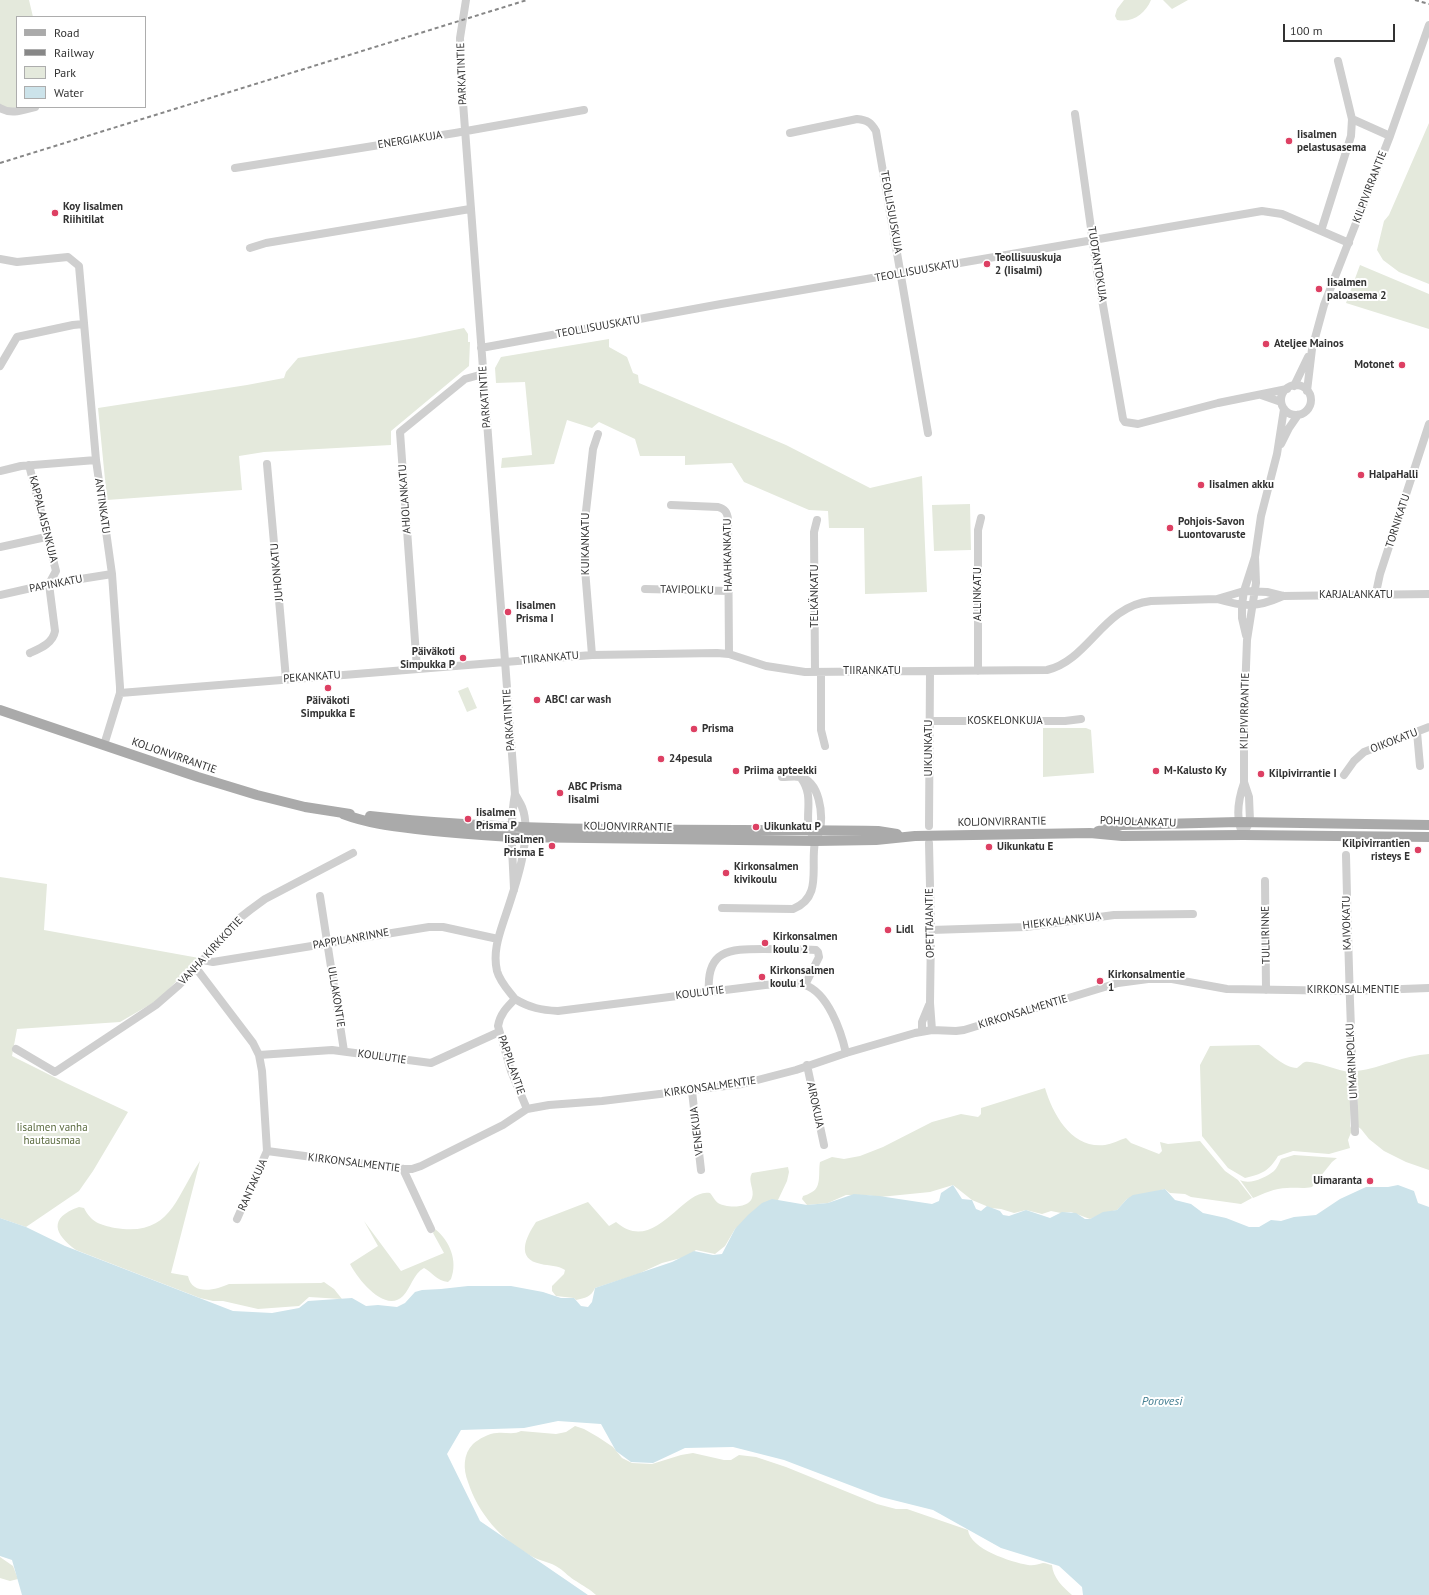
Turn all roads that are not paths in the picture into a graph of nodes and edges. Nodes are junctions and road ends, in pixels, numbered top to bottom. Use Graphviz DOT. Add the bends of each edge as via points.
graph roads {
  1 [pos="466,0"];
  2 [pos="1429,25"];
  3 [pos="1338,61"];
  4 [pos="0,108"];
  5 [pos="31,108"];
  6 [pos="584,110"];
  7 [pos="1075,114"];
  8 [pos="1352,119"];
  9 [pos="464,131"];
  10 [pos="790,133"];
  11 [pos="1390,136"];
  12 [pos="235,168"];
  13 [pos="470,209"];
  14 [pos="1321,231"];
  15 [pos="1093,240"];
  16 [pos="1349,243"];
  17 [pos="250,248"];
  18 [pos="0,259"];
  19 [pos="902,273"];
  20 [pos="84,324"];
  21 [pos="481,348"];
  22 [pos="1312,349"];
  23 [pos="0,366"];
  24 [pos="483,374"];
  25 [pos="1290,387"];
  26 [pos="1307,391"];
  27 [pos="1258,394"];
  28 [pos="1283,406"];
  29 [pos="1298,415"];
  30 [pos="1429,424"];
  31 [pos="928,433"];
  32 [pos="598,434"];
  33 [pos="1277,454"];
  34 [pos="96,460"];
  35 [pos="267,464"];
  36 [pos="29,465"];
  37 [pos="0,471"];
  38 [pos="671,505"];
  39 [pos="981,518"];
  40 [pos="817,520"];
  41 [pos="46,537"];
  42 [pos="0,547"];
  43 [pos="1255,557"];
  44 [pos="112,574"];
  45 [pos="49,584"];
  46 [pos="645,589"];
  47 [pos="1244,590"];
  48 [pos="729,591"];
  49 [pos="1255,591"];
  50 [pos="1429,594"];
  51 [pos="0,595"];
  52 [pos="1378,595"];
  53 [pos="1283,596"];
  54 [pos="1217,599"];
  55 [pos="1242,605"];
  56 [pos="1252,606"];
  57 [pos="1247,640"];
  58 [pos="30,653"];
  59 [pos="729,654"];
  60 [pos="592,655"];
  61 [pos="505,662"];
  62 [pos="417,669"];
  63 [pos="930,671"];
  64 [pos="978,671"];
  65 [pos="818,672"];
  66 [pos="286,679"];
  67 [pos="120,693"];
  68 [pos="0,710"];
  69 [pos="1080,719"];
  70 [pos="929,721"];
  71 [pos="1429,727"];
  72 [pos="1417,732"];
  73 [pos="104,745"];
  74 [pos="825,746"];
  75 [pos="1420,766"];
  76 [pos="1344,775"];
  77 [pos="782,776"];
  78 [pos="800,777"];
  79 [pos="1244,782"];
  80 [pos="515,794"];
  81 [pos="343,814"];
  82 [pos="1250,821"];
  83 [pos="1238,822"];
  84 [pos="1429,825"];
  85 [pos="512,826"];
  86 [pos="525,826"];
  87 [pos="929,826"];
  88 [pos="815,831"];
  89 [pos="1090,832"];
  90 [pos="1243,835"];
  91 [pos="915,836"];
  92 [pos="511,837"];
  93 [pos="525,837"];
  94 [pos="1429,837"];
  95 [pos="815,841"];
  96 [pos="929,843"];
  97 [pos="353,853"];
  98 [pos="1346,855"];
  99 [pos="1265,881"];
  100 [pos="514,890"];
  101 [pos="320,896"];
  102 [pos="722,908"];
  103 [pos="1193,914"];
  104 [pos="931,930"];
  105 [pos="498,939"];
  106 [pos="327,943"];
  107 [pos="203,960"];
  108 [pos="196,968"];
  109 [pos="805,985"];
  110 [pos="1429,988"];
  111 [pos="1266,990"];
  112 [pos="1349,991"];
  113 [pos="709,992"];
  114 [pos="515,998"];
  115 [pos="930,1003"];
  116 [pos="932,1030"];
  117 [pos="499,1032"];
  118 [pos="922,1032"];
  119 [pos="16,1049"];
  120 [pos="344,1051"];
  121 [pos="846,1053"];
  122 [pos="259,1055"];
  123 [pos="807,1065"];
  124 [pos="692,1091"];
  125 [pos="527,1109"];
  126 [pos="1355,1132"];
  127 [pos="824,1145"];
  128 [pos="267,1151"];
  129 [pos="403,1169"];
  130 [pos="701,1170"];
  131 [pos="237,1219"];
  132 [pos="431,1229"];
  1 -- 9 [label="street, PARKATINTIE" via="460,38"];
  2 -- 11 [label="street, KILPIVIRRANTIE"];
  3 -- 8 [label="street"];
  4 -- 5 [label="street" via="14,112"];
  6 -- 9 [label="street, ENERGIAKUJA"];
  7 -- 15 [label="street, TUOTANTOKUJA"];
  8 -- 11 [label="street"];
  8 -- 14 [label="street" via="1351,136"];
  9 -- 12 [label="street, ENERGIAKUJA"];
  9 -- 13 [label="street, PARKATINTIE"];
  10 -- 19 [label="street, TEOLLISUUSKUJA" via="858,119 866,119 872,124 876,132"];
  11 -- 16 [label="street, KILPIVIRRANTIE"];
  13 -- 17 [label="street" via="266,243"];
  13 -- 21 [label="street, PARKATINTIE"];
  14 -- 15 [label="street, TEOLLISUUSKATU" via="1282,214 1262,211"];
  14 -- 16 [label="street, TEOLLISUUSKATU"];
  15 -- 19 [label="street, TEOLLISUUSKATU"];
  15 -- 27 [label="street, TUOTANTOKUJA" via="1121,414 1126,422 1138,424"];
  16 -- 22 [label="street, KILPIVIRRANTIE" via="1324,305"];
  18 -- 20 [label="street, ANTINKATU" via="17,262 68,257 79,266"];
  19 -- 21 [label="street, TEOLLISUUSKATU"];
  19 -- 31 [label="street, TEOLLISUUSKUJA"];
  20 -- 23 [label="street" via="17,337"];
  20 -- 34 [label="street, ANTINKATU"];
  21 -- 24 [label="street, PARKATINTIE"];
  22 -- 25 [label="street, KILPIVIRRANTIE" via="1300,375"];
  22 -- 26 [label="street, KILPIVIRRANTIE"];
  24 -- 61 [label="street, PARKATINTIE"];
  24 -- 62 [label="street, AHJOLANKATU" via="465,379 400,432"];
  25 -- 26 [label="street" via="1301,387"];
  25 -- 27 [label="street"];
  25 -- 28 [label="street" via="1282,395"];
  26 -- 29 [label="street" via="1310,398 1309,406 1305,412"];
  27 -- 28 [label="street"];
  28 -- 29 [label="street" via="1290,414"];
  28 -- 33 [label="street, KILPIVIRRANTIE"];
  29 -- 33 [label="street, KILPIVIRRANTIE"];
  30 -- 52 [label="street, TORNIKATU" via="1380,574"];
  32 -- 60 [label="street, KUIKANKATU" via="593,449 585,520 584,557"];
  33 -- 43 [label="street, KILPIVIRRANTIE" via="1261,516"];
  34 -- 36 [label="street"];
  34 -- 44 [label="street, ANTINKATU"];
  35 -- 66 [label="street, JUHONKATU"];
  36 -- 37 [label="street"];
  36 -- 41 [label="street, KAPPALAISENKUJA"];
  38 -- 48 [label="street, HAAHKANKATU" via="718,507 727,513"];
  39 -- 64 [label="street, ALLINKATU" via="978,530"];
  40 -- 65 [label="street, TELKÄNKATU" via="814,532"];
  41 -- 42 [label="street"];
  41 -- 45 [label="street, KAPPALAISENKUJA" via="56,571"];
  43 -- 47 [label="street, KILPIVIRRANTIE"];
  43 -- 49 [label="street, KILPIVIRRANTIE"];
  44 -- 45 [label="street, PAPINKATU"];
  44 -- 67 [label="street, ANTINKATU"];
  45 -- 51 [label="street, PAPINKATU"];
  45 -- 58 [label="street, KAPPALAISENKUJA" via="54,636 47,644"];
  46 -- 48 [label="street, TAVIPOLKU"];
  47 -- 49 [label="street, TIIRANKATU"];
  47 -- 54 [label="street, TIIRANKATU"];
  47 -- 55 [label="street, KILPIVIRRANTIE"];
  48 -- 59 [label="street, HAAHKANKATU"];
  49 -- 53 [label="street, KARJALANKATU"];
  49 -- 56 [label="street, KILPIVIRRANTIE"];
  50 -- 52 [label="street, KARJALANKATU"];
  52 -- 53 [label="street, KARJALANKATU"];
  53 -- 56 [label="street, KARJALANKATU" via="1266,604"];
  54 -- 55 [label="street, TIIRANKATU"];
  54 -- 64 [label="street, TIIRANKATU" via="1141,602 1118,613 1068,660 1054,669"];
  55 -- 56 [label="street, KARJALANKATU"];
  55 -- 57 [label="street, KILPIVIRRANTIE"];
  56 -- 57 [label="street, KILPIVIRRANTIE"];
  57 -- 79 [label="street, KILPIVIRRANTIE"];
  59 -- 60 [label="street, TIIRANKATU" via="707,652"];
  59 -- 65 [label="street, TIIRANKATU" via="766,666"];
  60 -- 61 [label="street, TIIRANKATU"];
  61 -- 62 [label="street, PEKANKATU"];
  61 -- 80 [label="street, PARKATINTIE"];
  62 -- 66 [label="street, PEKANKATU"];
  63 -- 64 [label="street, TIIRANKATU"];
  63 -- 65 [label="street, TIIRANKATU"];
  63 -- 70 [label="street, UIKUNKATU"];
  65 -- 74 [label="street, TELKÄNKATU" via="821,730"];
  66 -- 67 [label="street, PEKANKATU"];
  67 -- 73 [label="street, ANTINKATU"];
  68 -- 73 [label="main road, KOLJONVIRRANTIE"];
  69 -- 70 [label="street, KOSKELONKUJA"];
  70 -- 87 [label="street, UIKUNKATU"];
  71 -- 72 [label="street, OIKOKATU"];
  72 -- 75 [label="street"];
  72 -- 76 [label="street, OIKOKATU" via="1364,752"];
  73 -- 81 [label="main road, KOLJONVIRRANTIE" via="257,796"];
  77 -- 78 [label="street"];
  78 -- 88 [label="street" via="808,791"];
  78 -- 88 [label="street" via="810,782 816,790 820,821"];
  79 -- 82 [label="street, KILPIVIRRANTIE" via="1249,798"];
  79 -- 83 [label="street, KILPIVIRRANTIE" via="1239,797"];
  80 -- 85 [label="street, PARKATINTIE"];
  80 -- 86 [label="street, PARKATINTIE" via="522,806"];
  81 -- 85 [label="main road, KOLJONVIRRANTIE" via="453,824"];
  81 -- 92 [label="main road, KOLJONVIRRANTIE" via="392,826"];
  82 -- 83 [label="main road, POHJOLANKATU"];
  82 -- 84 [label="main road, POHJOLANKATU"];
  82 -- 90 [label="street, KILPIVIRRANTIE"];
  83 -- 89 [label="main road, POHJOLANKATU" via="1122,825"];
  83 -- 90 [label="street, KILPIVIRRANTIE"];
  85 -- 86 [label="main road, KOLJONVIRRANTIE"];
  85 -- 92 [label="street, PARKATINTIE"];
  86 -- 88 [label="main road, KOLJONVIRRANTIE"];
  86 -- 93 [label="street, PARKATINTIE"];
  88 -- 91 [label="main road, KOLJONVIRRANTIE" via="878,831"];
  88 -- 95 [label="street"];
  89 -- 90 [label="main road, POHJOLANKATU" via="1122,836"];
  89 -- 91 [label="main road, KOLJONVIRRANTIE"];
  90 -- 94 [label="main road, POHJOLANKATU"];
  91 -- 95 [label="main road, KOLJONVIRRANTIE" via="876,840"];
  92 -- 93 [label="main road, KOLJONVIRRANTIE"];
  92 -- 100 [label="street"];
  93 -- 95 [label="main road, KOLJONVIRRANTIE"];
  93 -- 100 [label="street"];
  95 -- 102 [label="street" via="813,890 803,905 793,909"];
  96 -- 104 [label="street, OPETTAJANTIE"];
  97 -- 107 [label="street, VANHA KIRKKOTIE" via="250,910 236,921"];
  98 -- 112 [label="street, KAIVOKATU"];
  99 -- 111 [label="street, TULLIRINNE"];
  100 -- 105 [label="street"];
  101 -- 106 [label="street, ULLAKONTIE"];
  103 -- 104 [label="street, HIEKKALANKUJA" via="1114,915 1026,927"];
  104 -- 115 [label="street, OPETTAJANTIE"];
  105 -- 106 [label="street, PAPPILANRINNE" via="443,927 429,927"];
  105 -- 114 [label="street" via="497,971"];
  106 -- 107 [label="street, PAPPILANRINNE" via="213,962"];
  106 -- 120 [label="street, ULLAKONTIE"];
  107 -- 108 [label="street, VANHA KIRKKOTIE"];
  108 -- 119 [label="street, VANHA KIRKKOTIE" via="156,1005 55,1072"];
  108 -- 122 [label="street" via="253,1043"];
  109 -- 113 [label="street, KOULUTIE" via="785,983"];
  109 -- 113 [label="street" via="819,957 816,950 737,949 723,954 714,964 709,975"];
  109 -- 121 [label="street" via="824,1000 832,1014"];
  110 -- 112 [label="street, KIRKONSALMENTIE"];
  111 -- 112 [label="street, KIRKONSALMENTIE"];
  111 -- 116 [label="street, KIRKONSALMENTIE" via="1217,988 1176,979 1148,979 1118,983 964,1030"];
  112 -- 126 [label="street, UIMARINPOLKU"];
  113 -- 114 [label="street, KOULUTIE" via="558,1011 530,1008"];
  114 -- 117 [label="street, PAPPILANTIE" via="499,1019"];
  115 -- 116 [label="street, OPETTAJANTIE"];
  115 -- 118 [label="street, OPETTAJANTIE" via="922,1022"];
  116 -- 118 [label="street, KIRKONSALMENTIE"];
  117 -- 120 [label="street, KOULUTIE" via="431,1063"];
  117 -- 125 [label="street, PAPPILANTIE" via="511,1071"];
  118 -- 121 [label="street, KIRKONSALMENTIE"];
  120 -- 122 [label="street, KOULUTIE" via="322,1050"];
  121 -- 123 [label="street, KIRKONSALMENTIE"];
  122 -- 128 [label="street"];
  123 -- 124 [label="street, KIRKONSALMENTIE" via="758,1080"];
  123 -- 127 [label="street, AIROKUJA"];
  124 -- 125 [label="street, KIRKONSALMENTIE"];
  124 -- 130 [label="street, VENEKUJA"];
  125 -- 129 [label="street, KIRKONSALMENTIE" via="503,1125 421,1166"];
  128 -- 129 [label="street, KIRKONSALMENTIE"];
  128 -- 131 [label="street, RANTAKUJA"];
  129 -- 132 [label="street"];
}
